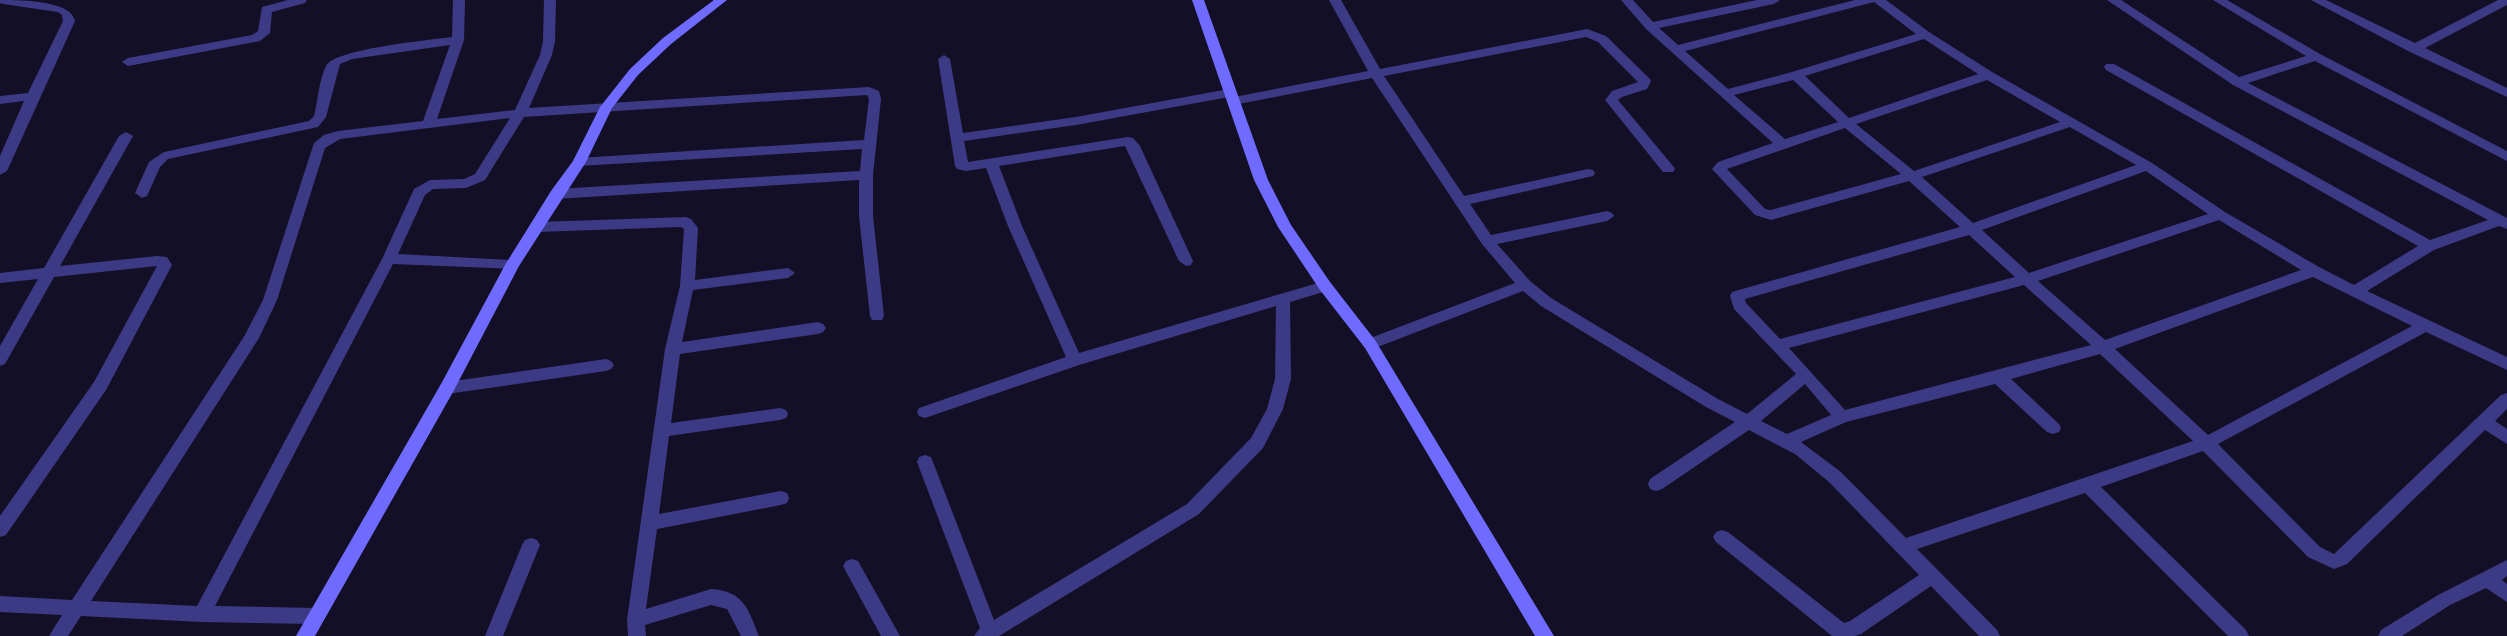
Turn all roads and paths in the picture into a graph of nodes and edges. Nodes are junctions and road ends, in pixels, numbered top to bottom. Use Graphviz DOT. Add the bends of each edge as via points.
graph roads {
  1 [pos="3,0"];
  2 [pos="301,0"];
  3 [pos="459,0"];
  4 [pos="550,0"];
  5 [pos="721,0"];
  6 [pos="1198,0"];
  7 [pos="1335,0"];
  8 [pos="1627,0"];
  9 [pos="1774,0"];
  10 [pos="1869,0"];
  11 [pos="1878,0"];
  12 [pos="2113,0"];
  13 [pos="2219,0"];
  14 [pos="2317,0"];
  15 [pos="2507,0"];
  16 [pos="1650,26"];
  17 [pos="1925,34"];
  18 [pos="458,40"];
  19 [pos="2414,48"];
  20 [pos="1677,49"];
  21 [pos="2316,57"];
  22 [pos="944,60"];
  23 [pos="128,62"];
  24 [pos="2110,67"];
  25 [pos="1376,74"];
  26 [pos="1796,75"];
  27 [pos="1988,75"];
  28 [pos="2237,82"];
  29 [pos="1726,93"];
  30 [pos="2507,93"];
  31 [pos="33,96"];
  32 [pos="1232,97"];
  33 [pos="0,100"];
  34 [pos="606,107"];
  35 [pos="520,113"];
  36 [pos="429,123"];
  37 [pos="2070,123"];
  38 [pos="1848,124"];
  39 [pos="126,136"];
  40 [pos="958,138"];
  41 [pos="868,144"];
  42 [pos="1784,146"];
  43 [pos="2507,157"];
  44 [pos="579,162"];
  45 [pos="988,163"];
  46 [pos="2147,166"];
  47 [pos="1668,169"];
  48 [pos="0,171"];
  49 [pos="1588,173"];
  50 [pos="866,175"];
  51 [pos="1912,176"];
  52 [pos="142,193"];
  53 [pos="556,194"];
  54 [pos="1462,201"];
  55 [pos="2220,215"];
  56 [pos="1607,216"];
  57 [pos="2503,222"];
  58 [pos="537,227"];
  59 [pos="1971,229"];
  60 [pos="1487,241"];
  61 [pos="2429,246"];
  62 [pos="389,259"];
  63 [pos="1186,261"];
  64 [pos="512,265"];
  65 [pos="2314,271"];
  66 [pos="51,272"];
  67 [pos="788,273"];
  68 [pos="0,278"];
  69 [pos="2027,279"];
  70 [pos="1525,285"];
  71 [pos="687,286"];
  72 [pos="1325,286"];
  73 [pos="2355,292"];
  74 [pos="1283,299"];
  75 [pos="877,316"];
  76 [pos="2426,325"];
  77 [pos="818,328"];
  78 [pos="1370,344"];
  79 [pos="1778,345"];
  80 [pos="2103,347"];
  81 [pos="673,349"];
  82 [pos="0,360"];
  83 [pos="1075,360"];
  84 [pos="2507,364"];
  85 [pos="606,365"];
  86 [pos="1806,375"];
  87 [pos="1998,377"];
  88 [pos="447,388"];
  89 [pos="2507,399"];
  90 [pos="925,412"];
  91 [pos="780,414"];
  92 [pos="1842,417"];
  93 [pos="1748,422"];
  94 [pos="2485,422"];
  95 [pos="2053,428"];
  96 [pos="662,430"];
  97 [pos="2507,438"];
  98 [pos="1787,441"];
  99 [pos="2205,443"];
  100 [pos="925,462"];
  101 [pos="1656,484"];
  102 [pos="2088,485"];
  103 [pos="781,498"];
  104 [pos="649,523"];
  105 [pos="0,530"];
  106 [pos="1722,537"];
  107 [pos="531,545"];
  108 [pos="1903,546"];
  109 [pos="852,566"];
  110 [pos="2507,567"];
  111 [pos="1930,577"];
  112 [pos="2488,579"];
  113 [pos="2507,594"];
  114 [pos="0,604"];
  115 [pos="78,608"];
  116 [pos="202,614"];
  117 [pos="316,616"];
  118 [pos="637,628"];
  119 [pos="987,634"];
  120 [pos="58,636"];
  121 [pos="305,636"];
  122 [pos="494,636"];
  123 [pos="750,636"];
  124 [pos="891,636"];
  125 [pos="1545,636"];
  126 [pos="1991,636"];
  127 [pos="2241,636"];
  128 [pos="2387,636"];
  1 -- 31 [label="street" via="61,9 70,19"];
  2 -- 23 [label="street" via="266,10 264,33 256,38"];
  3 -- 18 [label="street"];
  4 -- 35 [label="street" via="546,55"];
  5 -- 34 [label="street" via="667,41 634,72"];
  6 -- 32 [label="street"];
  7 -- 25 [label="street"];
  8 -- 16 [label="street"];
  9 -- 16 [label="street"];
  10 -- 20 [label="street"];
  11 -- 17 [label="street"];
  12 -- 28 [label="street"];
  13 -- 21 [label="street"];
  14 -- 19 [label="street"];
  15 -- 19 [label="street"];
  16 -- 20 [label="street"];
  17 -- 26 [label="street"];
  17 -- 27 [label="street"];
  18 -- 36 [label="street"];
  18 -- 52 [label="street" via="336,61 320,117 313,124 164,156 154,165"];
  19 -- 30 [label="street"];
  20 -- 29 [label="street"];
  21 -- 28 [label="street"];
  21 -- 43 [label="street"];
  22 -- 40 [label="street"];
  24 -- 61 [label="street"];
  25 -- 32 [label="street"];
  25 -- 47 [label="street" via="1580,34 1595,35 1645,81 1643,86 1617,94 1611,100"];
  25 -- 54 [label="street"];
  26 -- 29 [label="street"];
  26 -- 38 [label="street"];
  27 -- 37 [label="street"];
  27 -- 38 [label="street"];
  28 -- 57 [label="street"];
  29 -- 42 [label="street"];
  31 -- 33 [label="street"];
  31 -- 48 [label="street"];
  32 -- 40 [label="street"];
  32 -- 72 [label="street" via="1261,180 1285,227"];
  34 -- 35 [label="street"];
  34 -- 41 [label="street" via="869,91 874,99"];
  34 -- 44 [label="street"];
  35 -- 36 [label="street"];
  35 -- 62 [label="street" via="480,177 466,183 430,185 419,192"];
  36 -- 115 [label="street" via="338,135 319,146 270,300 251,338"];
  37 -- 46 [label="street"];
  37 -- 51 [label="street"];
  38 -- 42 [label="street"];
  38 -- 51 [label="street"];
  39 -- 66 [label="street"];
  40 -- 45 [label="street" via="963,167"];
  41 -- 44 [label="street"];
  41 -- 50 [label="street"];
  42 -- 51 [label="street" via="1719,169 1767,215"];
  44 -- 53 [label="street"];
  45 -- 63 [label="street" via="1128,141"];
  45 -- 83 [label="street"];
  46 -- 55 [label="street"];
  46 -- 59 [label="street"];
  49 -- 54 [label="street"];
  50 -- 53 [label="street"];
  50 -- 75 [label="street" via="866,216"];
  51 -- 59 [label="street"];
  53 -- 58 [label="street"];
  54 -- 60 [label="street"];
  55 -- 65 [label="street"];
  55 -- 69 [label="street"];
  56 -- 60 [label="street"];
  57 -- 61 [label="street"];
  58 -- 64 [label="street"];
  58 -- 71 [label="street" via="686,222 692,228"];
  59 -- 69 [label="street"];
  59 -- 79 [label="street" via="1737,296 1739,305"];
  60 -- 70 [label="street"];
  61 -- 73 [label="street"];
  62 -- 64 [label="street"];
  62 -- 116 [label="street"];
  64 -- 88 [label="street"];
  65 -- 73 [label="street"];
  65 -- 80 [label="street"];
  66 -- 68 [label="street"];
  66 -- 82 [label="street"];
  66 -- 105 [label="street" via="157,261 165,265 100,386"];
  67 -- 71 [label="street"];
  69 -- 79 [label="street"];
  69 -- 80 [label="street"];
  70 -- 78 [label="street"];
  70 -- 93 [label="street" via="1587,328"];
  71 -- 81 [label="street"];
  72 -- 74 [label="street"];
  72 -- 78 [label="street"];
  73 -- 76 [label="street"];
  74 -- 83 [label="street"];
  74 -- 119 [label="street" via="1283,379 1275,409 1257,443 1193,509"];
  76 -- 84 [label="street"];
  76 -- 99 [label="street"];
  77 -- 81 [label="street"];
  78 -- 125 [label="street"];
  79 -- 86 [label="street"];
  80 -- 87 [label="street"];
  80 -- 99 [label="street"];
  81 -- 96 [label="street"];
  83 -- 90 [label="street"];
  85 -- 88 [label="street"];
  86 -- 92 [label="street"];
  86 -- 93 [label="street"];
  87 -- 92 [label="street"];
  87 -- 95 [label="street"];
  88 -- 117 [label="street"];
  89 -- 94 [label="street"];
  91 -- 96 [label="street"];
  92 -- 98 [label="street"];
  93 -- 98 [label="street"];
  93 -- 101 [label="street"];
  94 -- 97 [label="street"];
  94 -- 99 [label="street" via="2334,562 2314,552"];
  96 -- 104 [label="street"];
  98 -- 108 [label="street" via="1813,457"];
  99 -- 102 [label="street"];
  100 -- 119 [label="street"];
  102 -- 108 [label="street"];
  102 -- 127 [label="street"];
  103 -- 104 [label="street"];
  104 -- 118 [label="street"];
  106 -- 111 [label="street" via="1841,632 1855,628"];
  107 -- 122 [label="street"];
  108 -- 111 [label="street"];
  109 -- 124 [label="street"];
  110 -- 112 [label="street"];
  111 -- 126 [label="street"];
  112 -- 113 [label="street"];
  112 -- 128 [label="street" via="2444,600"];
  114 -- 115 [label="street"];
  115 -- 116 [label="street"];
  115 -- 120 [label="street"];
  116 -- 117 [label="street"];
  117 -- 121 [label="street"];
  118 -- 123 [label="street" via="711,597 720,597 737,606"];
}
